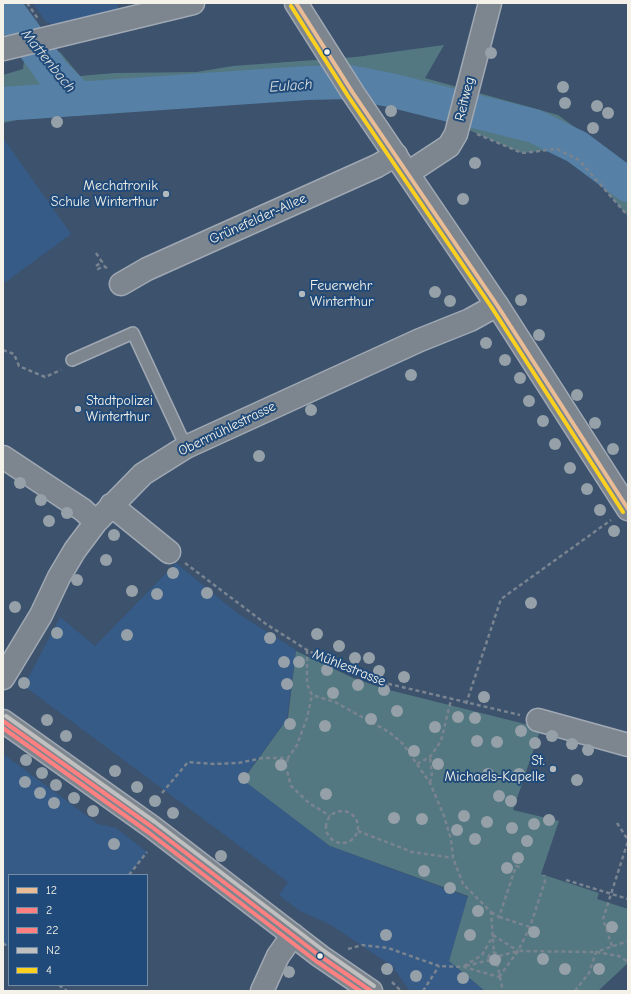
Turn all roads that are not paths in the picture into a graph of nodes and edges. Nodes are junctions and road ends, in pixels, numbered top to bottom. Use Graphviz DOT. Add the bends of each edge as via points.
graph roads {
  1 [pos="193,3"];
  2 [pos="296,3"];
  3 [pos="490,3"];
  4 [pos="8,48"];
  5 [pos="396,155"];
  6 [pos="408,173"];
  7 [pos="120,284"];
  8 [pos="497,305"];
  9 [pos="72,360"];
  10 [pos="186,447"];
  11 [pos="3,457"];
  12 [pos="111,505"];
  13 [pos="622,513"];
  14 [pos="96,522"];
  15 [pos="169,552"];
  16 [pos="3,678"];
  17 [pos="538,720"];
  18 [pos="3,721"];
  19 [pos="628,745"];
  20 [pos="292,935"];
  21 [pos="262,991"];
  22 [pos="371,991"];
  1 -- 4 [label="street"];
  2 -- 5 [label="street"];
  3 -- 6 [label="street, Reitweg" via="456,134 449,146"];
  5 -- 6 [label="street"];
  5 -- 7 [label="street, Grünefelder-Allee" via="378,166 147,269"];
  6 -- 8 [label="street"];
  8 -- 10 [label="street, Obermühlestrasse" via="470,320 420,340"];
  8 -- 13 [label="street"];
  9 -- 10 [label="lane" via="133,333"];
  10 -- 12 [label="street, Obermühlestrasse" via="143,474"];
  11 -- 14 [label="street" via="83,510"];
  12 -- 14 [label="street, Obermühlestrasse"];
  12 -- 15 [label="street"];
  14 -- 16 [label="street, Obermühlestrasse" via="75,550 41,615"];
  17 -- 19 [label="street"];
  18 -- 20 [label="street" via="152,827"];
  20 -- 21 [label="street" via="278,956"];
  20 -- 22 [label="street"];
}
